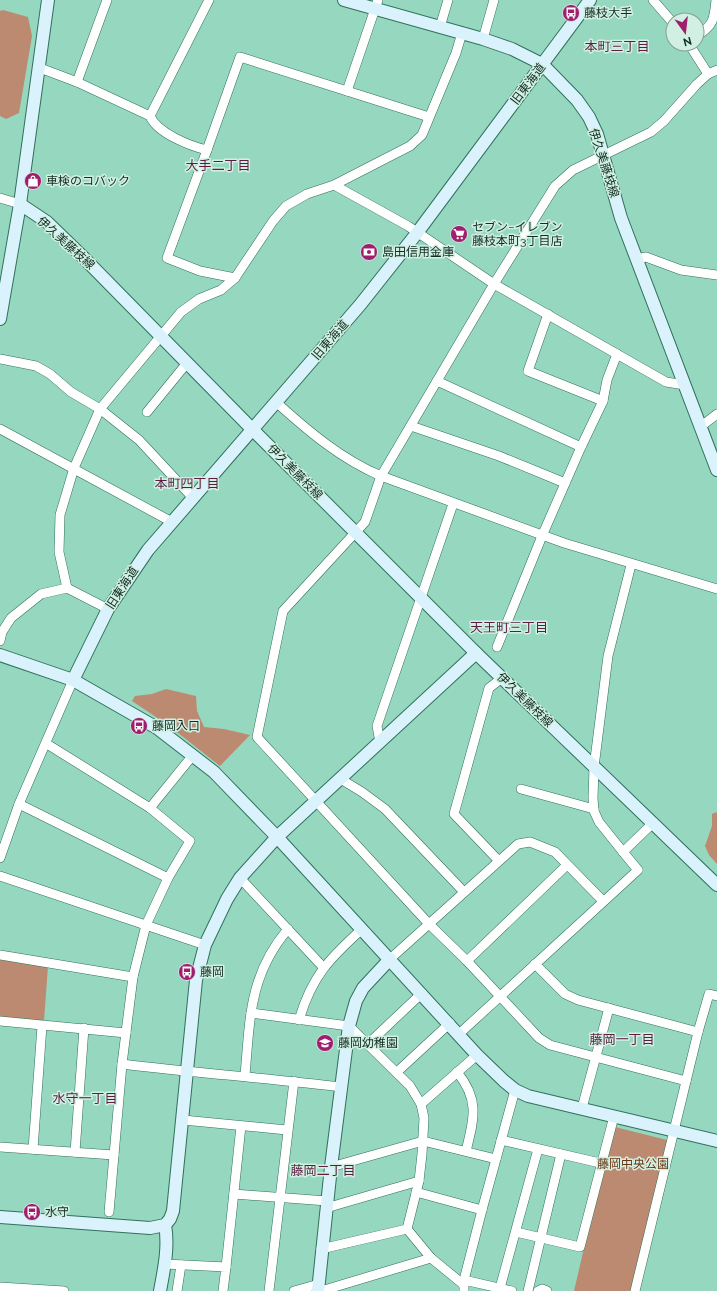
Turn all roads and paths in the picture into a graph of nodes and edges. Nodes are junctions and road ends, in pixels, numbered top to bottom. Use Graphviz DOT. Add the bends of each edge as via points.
graph roads {
  1 [pos="48,0"];
  2 [pos="107,0"];
  3 [pos="209,0"];
  4 [pos="344,0"];
  5 [pos="448,0"];
  6 [pos="494,0"];
  7 [pos="590,0"];
  8 [pos="653,0"];
  9 [pos="716,0"];
  10 [pos="376,4"];
  11 [pos="665,14"];
  12 [pos="440,27"];
  13 [pos="705,31"];
  14 [pos="462,33"];
  15 [pos="483,39"];
  16 [pos="694,52"];
  17 [pos="542,64"];
  18 [pos="40,68"];
  19 [pos="717,70"];
  20 [pos="708,74"];
  21 [pos="77,82"];
  22 [pos="347,91"];
  23 [pos="150,116"];
  24 [pos="428,117"];
  25 [pos="207,150"];
  26 [pos="603,154"];
  27 [pos="334,185"];
  28 [pos="0,198"];
  29 [pos="20,204"];
  30 [pos="417,233"];
  31 [pos="636,260"];
  32 [pos="717,275"];
  33 [pos="235,278"];
  34 [pos="494,284"];
  35 [pos="548,314"];
  36 [pos="0,319"];
  37 [pos="161,336"];
  38 [pos="617,354"];
  39 [pos="0,359"];
  40 [pos="187,363"];
  41 [pos="437,381"];
  42 [pos="685,385"];
  43 [pos="603,401"];
  44 [pos="276,402"];
  45 [pos="100,409"];
  46 [pos="147,412"];
  47 [pos="717,414"];
  48 [pos="411,426"];
  49 [pos="700,427"];
  50 [pos="0,429"];
  51 [pos="252,430"];
  52 [pos="581,447"];
  53 [pos="74,468"];
  54 [pos="717,470"];
  55 [pos="381,476"];
  56 [pos="565,483"];
  57 [pos="193,498"];
  58 [pos="453,504"];
  59 [pos="172,522"];
  60 [pos="355,532"];
  61 [pos="542,536"];
  62 [pos="631,565"];
  63 [pos="67,588"];
  64 [pos="717,589"];
  65 [pos="422,598"];
  66 [pos="108,609"];
  67 [pos="0,641"];
  68 [pos="497,647"];
  69 [pos="476,653"];
  70 [pos="0,655"];
  71 [pos="502,678"];
  72 [pos="73,680"];
  73 [pos="380,742"];
  74 [pos="47,744"];
  75 [pos="193,755"];
  76 [pos="594,767"];
  77 [pos="339,778"];
  78 [pos="521,788"];
  79 [pos="316,800"];
  80 [pos="19,804"];
  81 [pos="150,808"];
  82 [pos="594,808"];
  83 [pos="653,823"];
  84 [pos="277,837"];
  85 [pos="623,852"];
  86 [pos="0,858"];
  87 [pos="498,860"];
  88 [pos="567,865"];
  89 [pos="0,876"];
  90 [pos="168,878"];
  91 [pos="240,878"];
  92 [pos="717,885"];
  93 [pos="464,892"];
  94 [pos="603,902"];
  95 [pos="429,924"];
  96 [pos="146,925"];
  97 [pos="288,929"];
  98 [pos="362,929"];
  99 [pos="205,945"];
  100 [pos="0,955"];
  101 [pos="390,959"];
  102 [pos="467,961"];
  103 [pos="535,964"];
  104 [pos="323,967"];
  105 [pos="133,977"];
  106 [pos="422,993"];
  107 [pos="500,996"];
  108 [pos="717,996"];
  109 [pos="609,1008"];
  110 [pos="251,1013"];
  111 [pos="300,1020"];
  112 [pos="0,1021"];
  113 [pos="450,1023"];
  114 [pos="42,1026"];
  115 [pos="349,1026"];
  116 [pos="84,1028"];
  117 [pos="698,1032"];
  118 [pos="126,1033"];
  119 [pos="459,1034"];
  120 [pos="368,1044"];
  121 [pos="477,1054"];
  122 [pos="596,1058"];
  123 [pos="122,1064"];
  124 [pos="186,1072"];
  125 [pos="396,1072"];
  126 [pos="457,1072"];
  127 [pos="245,1075"];
  128 [pos="294,1081"];
  129 [pos="686,1081"];
  130 [pos="342,1087"];
  131 [pos="515,1090"];
  132 [pos="421,1104"];
  133 [pos="582,1108"];
  134 [pos="614,1116"];
  135 [pos="183,1120"];
  136 [pos="241,1126"];
  137 [pos="287,1130"];
  138 [pos="674,1130"];
  139 [pos="501,1140"];
  140 [pos="423,1141"];
  141 [pos="717,1141"];
  142 [pos="0,1147"];
  143 [pos="538,1149"];
  144 [pos="33,1150"];
  145 [pos="75,1152"];
  146 [pos="466,1152"];
  147 [pos="561,1154"];
  148 [pos="114,1155"];
  149 [pos="496,1159"];
  150 [pos="600,1163"];
  151 [pos="331,1167"];
  152 [pos="418,1181"];
  153 [pos="416,1192"];
  154 [pos="234,1194"];
  155 [pos="279,1197"];
  156 [pos="327,1204"];
  157 [pos="482,1210"];
  158 [pos="109,1212"];
  159 [pos="0,1217"];
  160 [pos="165,1226"];
  161 [pos="407,1229"];
  162 [pos="516,1232"];
  163 [pos="541,1238"];
  164 [pos="322,1249"];
  165 [pos="431,1258"];
  166 [pos="165,1264"];
  167 [pos="181,1265"];
  168 [pos="226,1267"];
  169 [pos="464,1285"];
  170 [pos="0,1287"];
  171 [pos="500,1288"];
  172 [pos="319,1289"];
  173 [pos="64,1291"];
  174 [pos="160,1291"];
  175 [pos="177,1291"];
  176 [pos="223,1291"];
  177 [pos="269,1291"];
  178 [pos="294,1291"];
  179 [pos="512,1291"];
  180 [pos="528,1291"];
  181 [pos="538,1291"];
  182 [pos="547,1291"];
  183 [pos="635,1291"];
  1 -- 18 [label="street"];
  2 -- 21 [label="street"];
  3 -- 23 [label="street"];
  4 -- 10 [label="street, 伊久美藤枝線"];
  5 -- 12 [label="street"];
  6 -- 15 [label="street"];
  7 -- 17 [label="street, 旧東海道"];
  8 -- 11 [label="street"];
  9 -- 13 [label="street" via="714,21"];
  10 -- 12 [label="street, 伊久美藤枝線"];
  10 -- 22 [label="street"];
  12 -- 14 [label="street, 伊久美藤枝線"];
  14 -- 15 [label="street, 伊久美藤枝線"];
  14 -- 24 [label="street"];
  15 -- 17 [label="street, 伊久美藤枝線" via="512,49"];
  16 -- 20 [label="street"];
  17 -- 26 [label="street, 伊久美藤枝線" via="585,111 597,134"];
  17 -- 30 [label="street, 旧東海道"];
  18 -- 21 [label="street"];
  18 -- 29 [label="street"];
  19 -- 20 [label="street"];
  20 -- 26 [label="street" via="656,128"];
  21 -- 23 [label="street"];
  22 -- 24 [label="street"];
  22 -- 25 [label="street" via="240,57"];
  23 -- 25 [label="street" via="152,123 174,138"];
  24 -- 27 [label="street" via="422,135 410,146"];
  25 -- 33 [label="street" via="168,258 200,270"];
  26 -- 31 [label="street, 伊久美藤枝線"];
  26 -- 34 [label="street" via="573,170 555,186"];
  27 -- 30 [label="street"];
  27 -- 33 [label="street" via="307,194 286,206"];
  28 -- 29 [label="street"];
  29 -- 36 [label="street"];
  29 -- 37 [label="street, 伊久美藤枝線" via="47,222"];
  30 -- 34 [label="street"];
  30 -- 44 [label="street, 旧東海道" via="360,305"];
  31 -- 32 [label="street" via="646,257 681,270"];
  31 -- 42 [label="street, 伊久美藤枝線"];
  33 -- 37 [label="street" via="221,290 198,299 180,312"];
  34 -- 35 [label="street"];
  34 -- 41 [label="street"];
  35 -- 38 [label="street"];
  35 -- 43 [label="street" via="528,371"];
  37 -- 40 [label="street, 伊久美藤枝線"];
  37 -- 45 [label="street"];
  38 -- 42 [label="street" via="666,382"];
  38 -- 43 [label="street" via="607,380"];
  39 -- 45 [label="street" via="36,366 71,392"];
  40 -- 46 [label="street"];
  40 -- 51 [label="street, 伊久美藤枝線"];
  41 -- 48 [label="street"];
  41 -- 52 [label="street"];
  42 -- 49 [label="street, 伊久美藤枝線"];
  43 -- 52 [label="street"];
  44 -- 51 [label="street, 旧東海道"];
  44 -- 55 [label="street" via="308,432 365,469"];
  45 -- 53 [label="street"];
  45 -- 57 [label="street" via="139,440"];
  47 -- 49 [label="street"];
  48 -- 55 [label="street"];
  48 -- 56 [label="street" via="498,456"];
  49 -- 54 [label="street, 伊久美藤枝線"];
  50 -- 53 [label="street"];
  51 -- 57 [label="street, 旧東海道"];
  51 -- 60 [label="street, 伊久美藤枝線"];
  52 -- 56 [label="street"];
  53 -- 59 [label="street"];
  53 -- 63 [label="street" via="60,516 59,552"];
  55 -- 58 [label="street"];
  55 -- 60 [label="street" via="365,522"];
  56 -- 61 [label="street"];
  57 -- 59 [label="street, 旧東海道"];
  58 -- 61 [label="street"];
  58 -- 65 [label="street"];
  59 -- 66 [label="street, 旧東海道" via="144,556"];
  60 -- 65 [label="street, 伊久美藤枝線"];
  60 -- 79 [label="street" via="283,611 257,737"];
  61 -- 62 [label="street"];
  61 -- 68 [label="street"];
  62 -- 64 [label="street"];
  62 -- 76 [label="street" via="608,656"];
  63 -- 66 [label="street"];
  63 -- 67 [label="street" via="41,594 11,618 2,632"];
  65 -- 69 [label="street, 伊久美藤枝線"];
  65 -- 73 [label="street" via="377,726"];
  66 -- 72 [label="street, 旧東海道"];
  69 -- 71 [label="street, 伊久美藤枝線"];
  69 -- 73 [label="street"];
  70 -- 72 [label="street"];
  71 -- 76 [label="street, 伊久美藤枝線"];
  71 -- 87 [label="street" via="489,688 454,814"];
  72 -- 74 [label="street"];
  72 -- 75 [label="street" via="157,728"];
  73 -- 77 [label="street"];
  74 -- 80 [label="street"];
  74 -- 81 [label="street"];
  75 -- 81 [label="street"];
  75 -- 84 [label="street" via="214,772"];
  76 -- 82 [label="street"];
  76 -- 83 [label="street, 伊久美藤枝線"];
  77 -- 79 [label="street"];
  77 -- 93 [label="street" via="385,809"];
  78 -- 82 [label="street"];
  79 -- 84 [label="street"];
  79 -- 95 [label="street"];
  80 -- 86 [label="street"];
  80 -- 90 [label="street"];
  81 -- 90 [label="street" via="190,841"];
  82 -- 85 [label="street" via="599,822"];
  83 -- 85 [label="street"];
  83 -- 92 [label="street, 伊久美藤枝線"];
  84 -- 91 [label="street"];
  84 -- 98 [label="street"];
  85 -- 94 [label="street" via="638,870"];
  87 -- 88 [label="street" via="518,844 530,842 555,852"];
  87 -- 93 [label="street"];
  88 -- 94 [label="street"];
  88 -- 102 [label="street"];
  89 -- 96 [label="street"];
  90 -- 96 [label="street"];
  91 -- 97 [label="street"];
  91 -- 99 [label="street"];
  93 -- 95 [label="street"];
  94 -- 103 [label="street"];
  95 -- 101 [label="street"];
  95 -- 102 [label="street"];
  96 -- 99 [label="street"];
  96 -- 105 [label="street"];
  97 -- 104 [label="street"];
  97 -- 110 [label="street" via="279,939 263,969 255,988"];
  98 -- 101 [label="street"];
  98 -- 104 [label="street"];
  99 -- 124 [label="street" via="196,980"];
  100 -- 105 [label="street"];
  101 -- 106 [label="street"];
  101 -- 115 [label="street" via="363,988 356,1001"];
  102 -- 107 [label="street"];
  103 -- 107 [label="street"];
  103 -- 109 [label="street" via="565,994"];
  104 -- 111 [label="street" via="306,997"];
  105 -- 118 [label="street"];
  106 -- 113 [label="street"];
  106 -- 120 [label="street"];
  107 -- 119 [label="street"];
  107 -- 122 [label="street" via="539,1038 550,1045"];
  108 -- 117 [label="street" via="709,994"];
  109 -- 117 [label="street"];
  109 -- 122 [label="street"];
  110 -- 111 [label="street"];
  110 -- 127 [label="street"];
  111 -- 115 [label="street"];
  112 -- 114 [label="street"];
  113 -- 119 [label="street"];
  113 -- 125 [label="street"];
  114 -- 116 [label="street"];
  114 -- 144 [label="street"];
  115 -- 120 [label="street"];
  115 -- 130 [label="street"];
  116 -- 118 [label="street"];
  116 -- 145 [label="street"];
  117 -- 129 [label="street"];
  118 -- 123 [label="street"];
  119 -- 121 [label="street"];
  120 -- 125 [label="street"];
  121 -- 126 [label="street"];
  121 -- 131 [label="street"];
  122 -- 129 [label="street"];
  122 -- 133 [label="street"];
  123 -- 124 [label="street"];
  123 -- 148 [label="street"];
  124 -- 127 [label="street"];
  124 -- 135 [label="street"];
  125 -- 132 [label="street" via="410,1086"];
  126 -- 132 [label="street"];
  126 -- 146 [label="street" via="469,1090 474,1112"];
  127 -- 128 [label="street"];
  128 -- 130 [label="street"];
  128 -- 137 [label="street"];
  129 -- 138 [label="street"];
  130 -- 151 [label="street"];
  131 -- 133 [label="street" via="528,1096"];
  131 -- 139 [label="street"];
  132 -- 140 [label="street" via="424,1118"];
  133 -- 134 [label="street"];
  134 -- 138 [label="street"];
  134 -- 150 [label="street"];
  135 -- 136 [label="street"];
  135 -- 160 [label="street" via="173,1211"];
  136 -- 137 [label="street"];
  136 -- 154 [label="street"];
  137 -- 155 [label="street"];
  138 -- 141 [label="street"];
  138 -- 183 [label="street"];
  139 -- 143 [label="street"];
  139 -- 149 [label="street"];
  140 -- 146 [label="street"];
  140 -- 151 [label="street"];
  140 -- 152 [label="street"];
  142 -- 144 [label="street"];
  143 -- 147 [label="street"];
  143 -- 162 [label="street"];
  144 -- 145 [label="street"];
  145 -- 148 [label="street"];
  146 -- 149 [label="street"];
  147 -- 150 [label="street"];
  147 -- 163 [label="street"];
  148 -- 158 [label="street"];
  149 -- 157 [label="street"];
  150 -- 163 [label="street" via="580,1246"];
  151 -- 156 [label="street"];
  152 -- 153 [label="street"];
  152 -- 156 [label="street"];
  153 -- 157 [label="street"];
  153 -- 161 [label="street"];
  154 -- 155 [label="street"];
  154 -- 168 [label="street"];
  155 -- 156 [label="street"];
  155 -- 177 [label="street"];
  156 -- 164 [label="street"];
  157 -- 169 [label="street"];
  159 -- 160 [label="street" via="150,1228"];
  160 -- 166 [label="street"];
  161 -- 164 [label="street"];
  161 -- 165 [label="street"];
  162 -- 163 [label="street"];
  162 -- 171 [label="street"];
  163 -- 180 [label="street"];
  164 -- 172 [label="street"];
  165 -- 169 [label="street"];
  165 -- 172 [label="street"];
  166 -- 167 [label="street"];
  166 -- 174 [label="street"];
  167 -- 168 [label="street"];
  167 -- 175 [label="street"];
  168 -- 176 [label="street"];
  169 -- 171 [label="street"];
  170 -- 173 [label="street"];
  171 -- 179 [label="street"];
  172 -- 178 [label="street"];
  181 -- 182 [label="street"];
}
